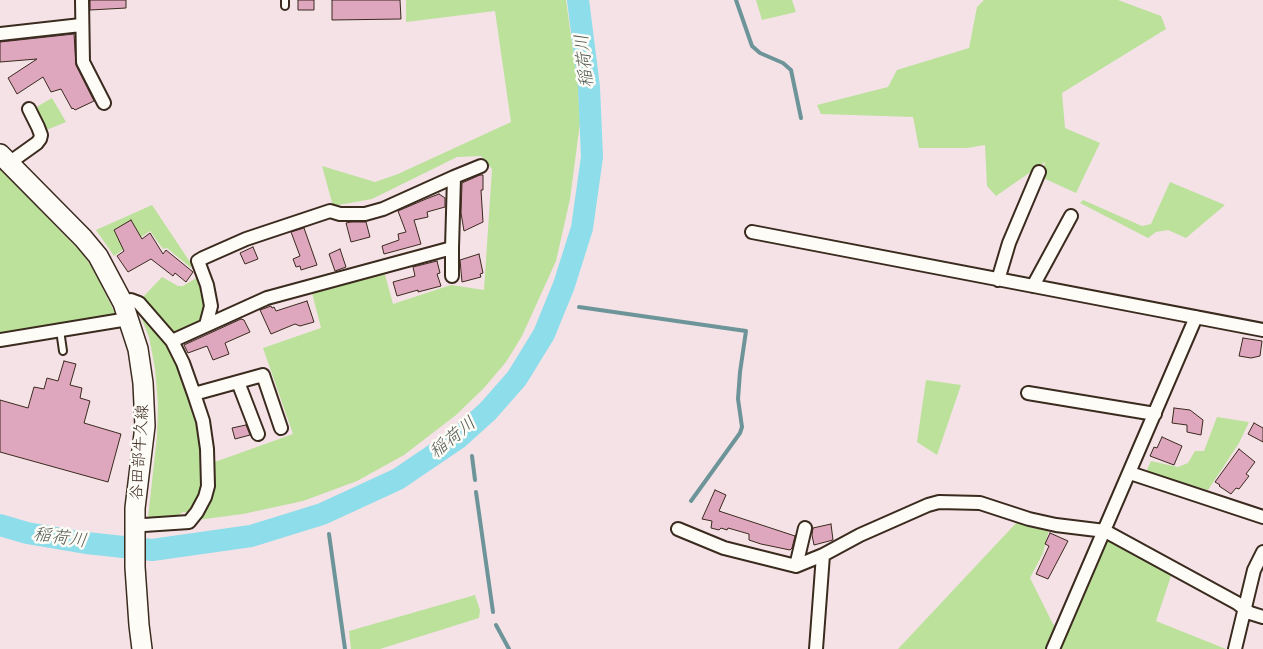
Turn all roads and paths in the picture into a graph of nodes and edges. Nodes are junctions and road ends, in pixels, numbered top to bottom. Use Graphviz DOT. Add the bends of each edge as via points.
graph roads {
  1 [pos="82,0"];
  2 [pos="82,25"];
  3 [pos="0,34"];
  4 [pos="104,103"];
  5 [pos="29,109"];
  6 [pos="5,158"];
  7 [pos="481,166"];
  8 [pos="1039,172"];
  9 [pos="454,177"];
  10 [pos="1071,216"];
  11 [pos="752,232"];
  12 [pos="452,248"];
  13 [pos="452,276"];
  14 [pos="998,280"];
  15 [pos="1033,286"];
  16 [pos="125,311"];
  17 [pos="1196,317"];
  18 [pos="206,325"];
  19 [pos="60,330"];
  20 [pos="1263,330"];
  21 [pos="0,340"];
  22 [pos="172,341"];
  23 [pos="63,351"];
  24 [pos="238,382"];
  25 [pos="1028,393"];
  26 [pos="194,394"];
  27 [pos="1155,414"];
  28 [pos="281,428"];
  29 [pos="258,434"];
  30 [pos="1130,472"];
  31 [pos="1263,517"];
  32 [pos="134,527"];
  33 [pos="805,528"];
  34 [pos="678,529"];
  35 [pos="1104,530"];
  36 [pos="1263,552"];
  37 [pos="823,555"];
  38 [pos="796,566"];
  39 [pos="1244,609"];
  40 [pos="1263,617"];
  41 [pos="142,649"];
  42 [pos="816,649"];
  43 [pos="1053,649"];
  44 [pos="1235,649"];
  1 -- 2 [label="street"];
  2 -- 3 [label="street"];
  2 -- 4 [label="street" via="83,62"];
  5 -- 6 [label="street" via="40,139"];
  6 -- 16 [label="main road, 谷田部牛久線" via="84,238 98,256"];
  7 -- 9 [label="street"];
  8 -- 14 [label="street"];
  9 -- 12 [label="street"];
  9 -- 18 [label="street" via="383,209 365,214 330,211 246,239 203,258 198,262 211,306"];
  10 -- 15 [label="street"];
  11 -- 14 [label="street"];
  12 -- 13 [label="street"];
  12 -- 18 [label="street" via="267,298"];
  14 -- 15 [label="street"];
  15 -- 17 [label="street"];
  16 -- 19 [label="street"];
  16 -- 22 [label="street" via="131,300 139,303"];
  16 -- 32 [label="main road, 谷田部牛久線" via="138,349 144,383 145,426"];
  17 -- 20 [label="street"];
  17 -- 27 [label="street"];
  18 -- 22 [label="street"];
  19 -- 21 [label="street"];
  19 -- 23 [label="lane"];
  22 -- 26 [label="street"];
  24 -- 26 [label="street"];
  24 -- 28 [label="street" via="263,375"];
  24 -- 29 [label="street"];
  25 -- 27 [label="street"];
  26 -- 32 [label="street" via="208,448 205,497 189,522"];
  27 -- 30 [label="street"];
  30 -- 31 [label="street"];
  30 -- 35 [label="street"];
  32 -- 41 [label="main road, 谷田部牛久線" via="134,567"];
  33 -- 38 [label="street"];
  34 -- 38 [label="street" via="724,548"];
  35 -- 37 [label="street" via="1056,525 980,503 939,502 860,535"];
  35 -- 39 [label="street" via="1237,602"];
  35 -- 43 [label="street"];
  36 -- 39 [label="street" via="1254,570"];
  37 -- 38 [label="street"];
  37 -- 42 [label="street"];
  39 -- 40 [label="street"];
  39 -- 44 [label="street"];
}
